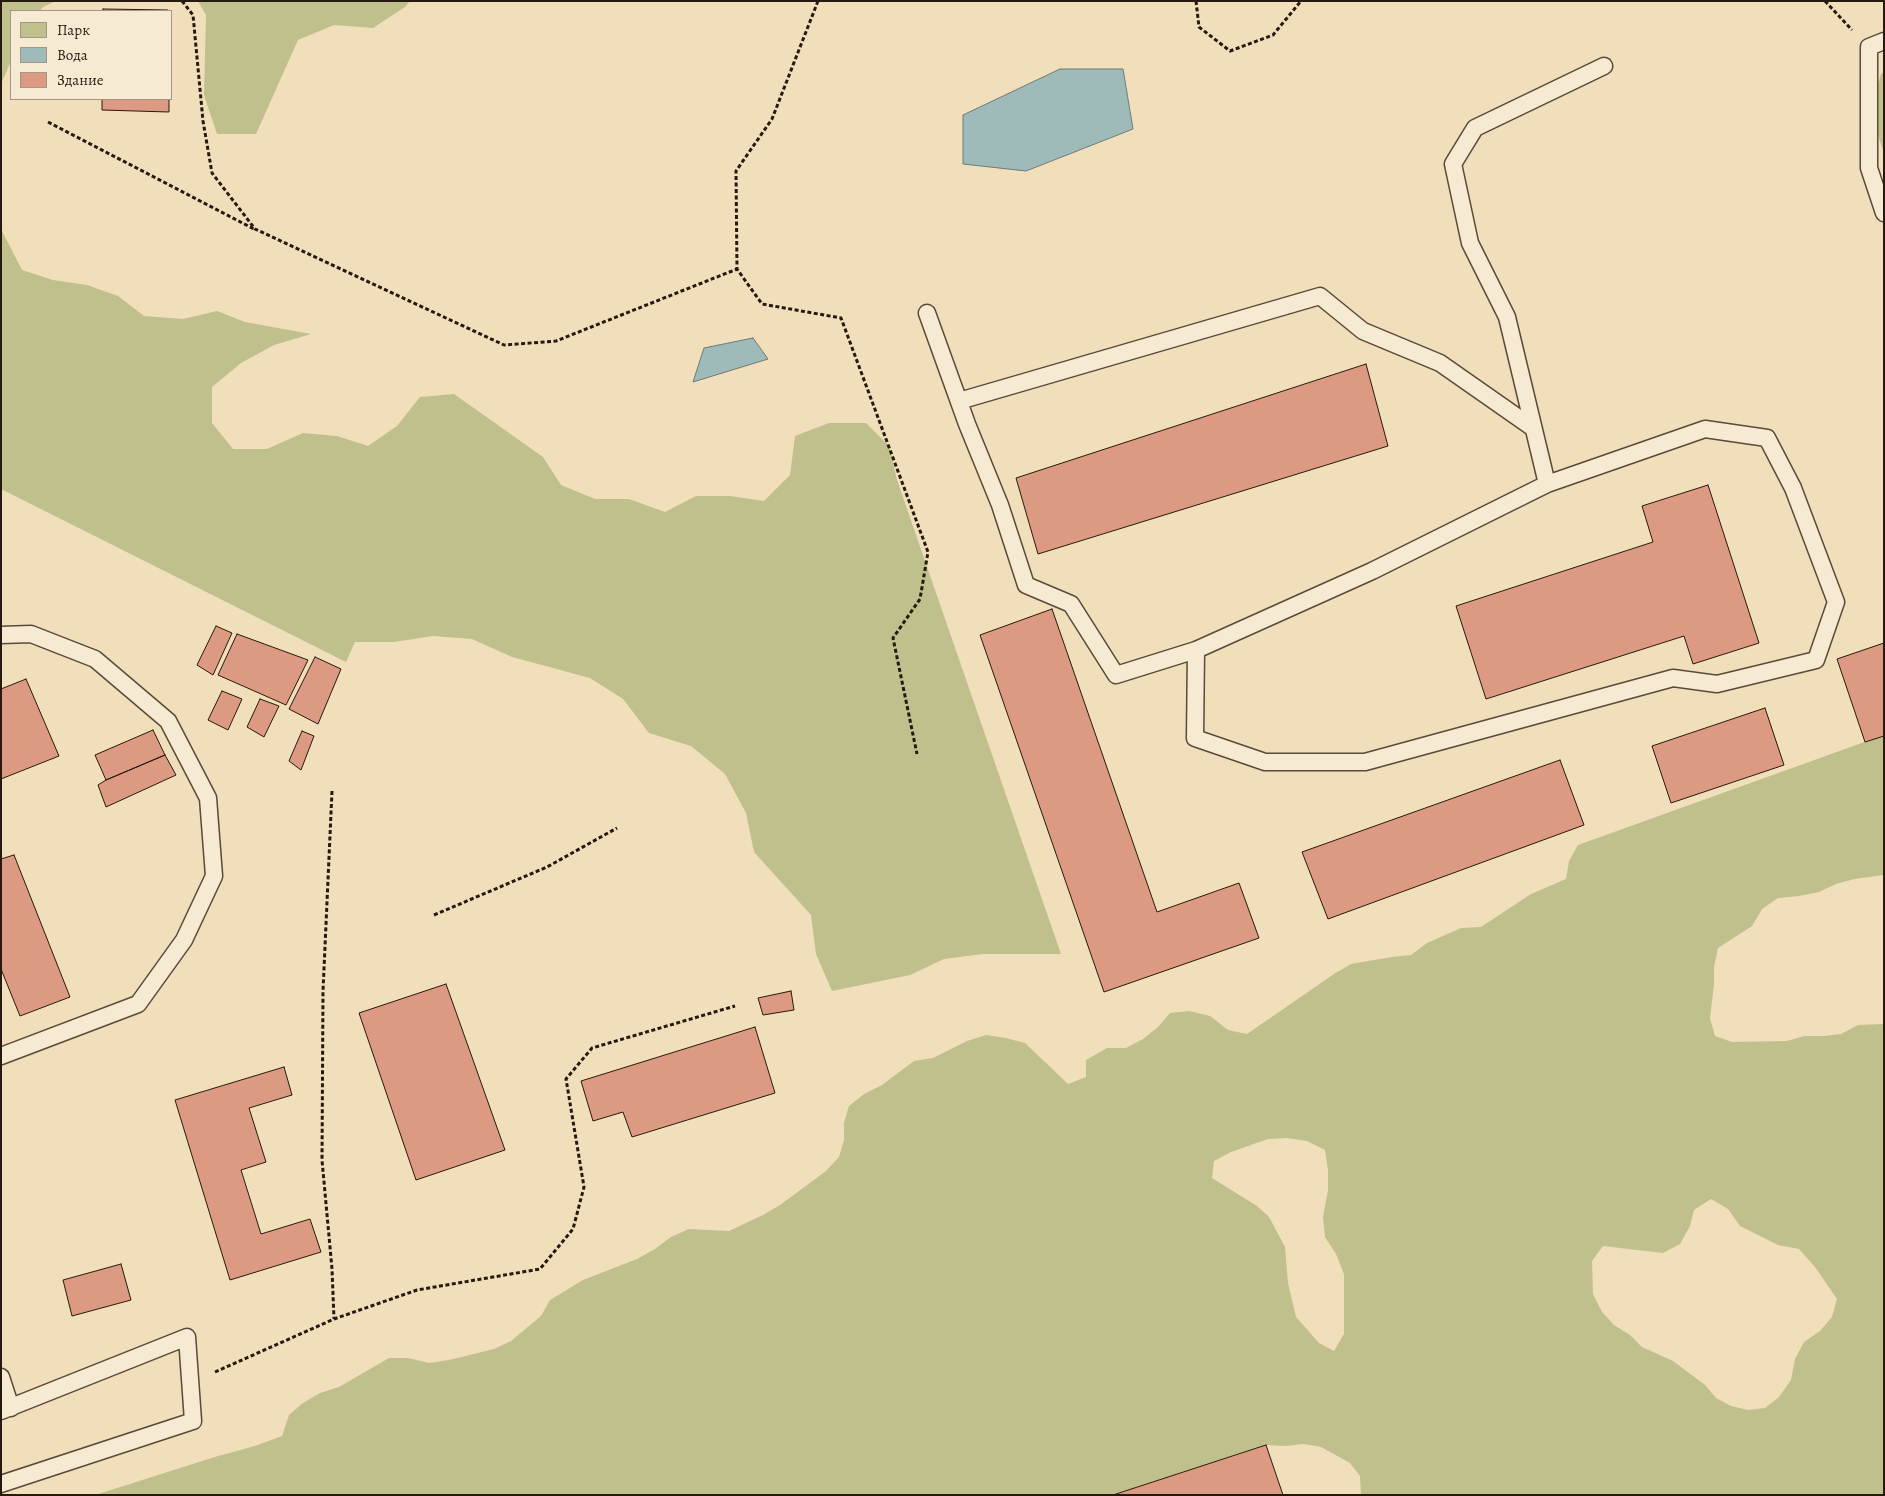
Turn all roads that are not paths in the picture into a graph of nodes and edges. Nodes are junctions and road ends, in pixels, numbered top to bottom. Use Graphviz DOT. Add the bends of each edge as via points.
graph roads {
  1 [pos="1876,44"];
  2 [pos="1604,66"];
  3 [pos="1884,213"];
  4 [pos="927,313"];
  5 [pos="959,402"];
  6 [pos="1533,428"];
  7 [pos="1547,484"];
  8 [pos="1,635"];
  9 [pos="1196,650"];
  10 [pos="1,1056"];
  11 [pos="1,1377"];
  12 [pos="6,1409"];
  13 [pos="1,1484"];
  1 -- 3 [label="lane" via="1869,168"];
  2 -- 6 [label="lane" via="1475,128 1452,164 1470,244 1507,317"];
  4 -- 5 [label="lane"];
  5 -- 6 [label="lane" via="1320,296 1363,331 1440,363"];
  5 -- 9 [label="lane" via="1000,505 1026,585 1071,604 1116,675"];
  6 -- 7 [label="lane"];
  7 -- 9 [label="lane" via="1372,571"];
  7 -- 9 [label="lane" via="1705,429 1767,438 1794,488 1836,602 1816,660 1717,684 1673,678 1365,762 1265,762 1194,738"];
  8 -- 10 [label="lane" via="31,634 95,659 168,721 208,798 214,876 184,940 138,1004"];
  11 -- 12 [label="lane"];
  12 -- 13 [label="lane" via="187,1337 193,1421"];
}
